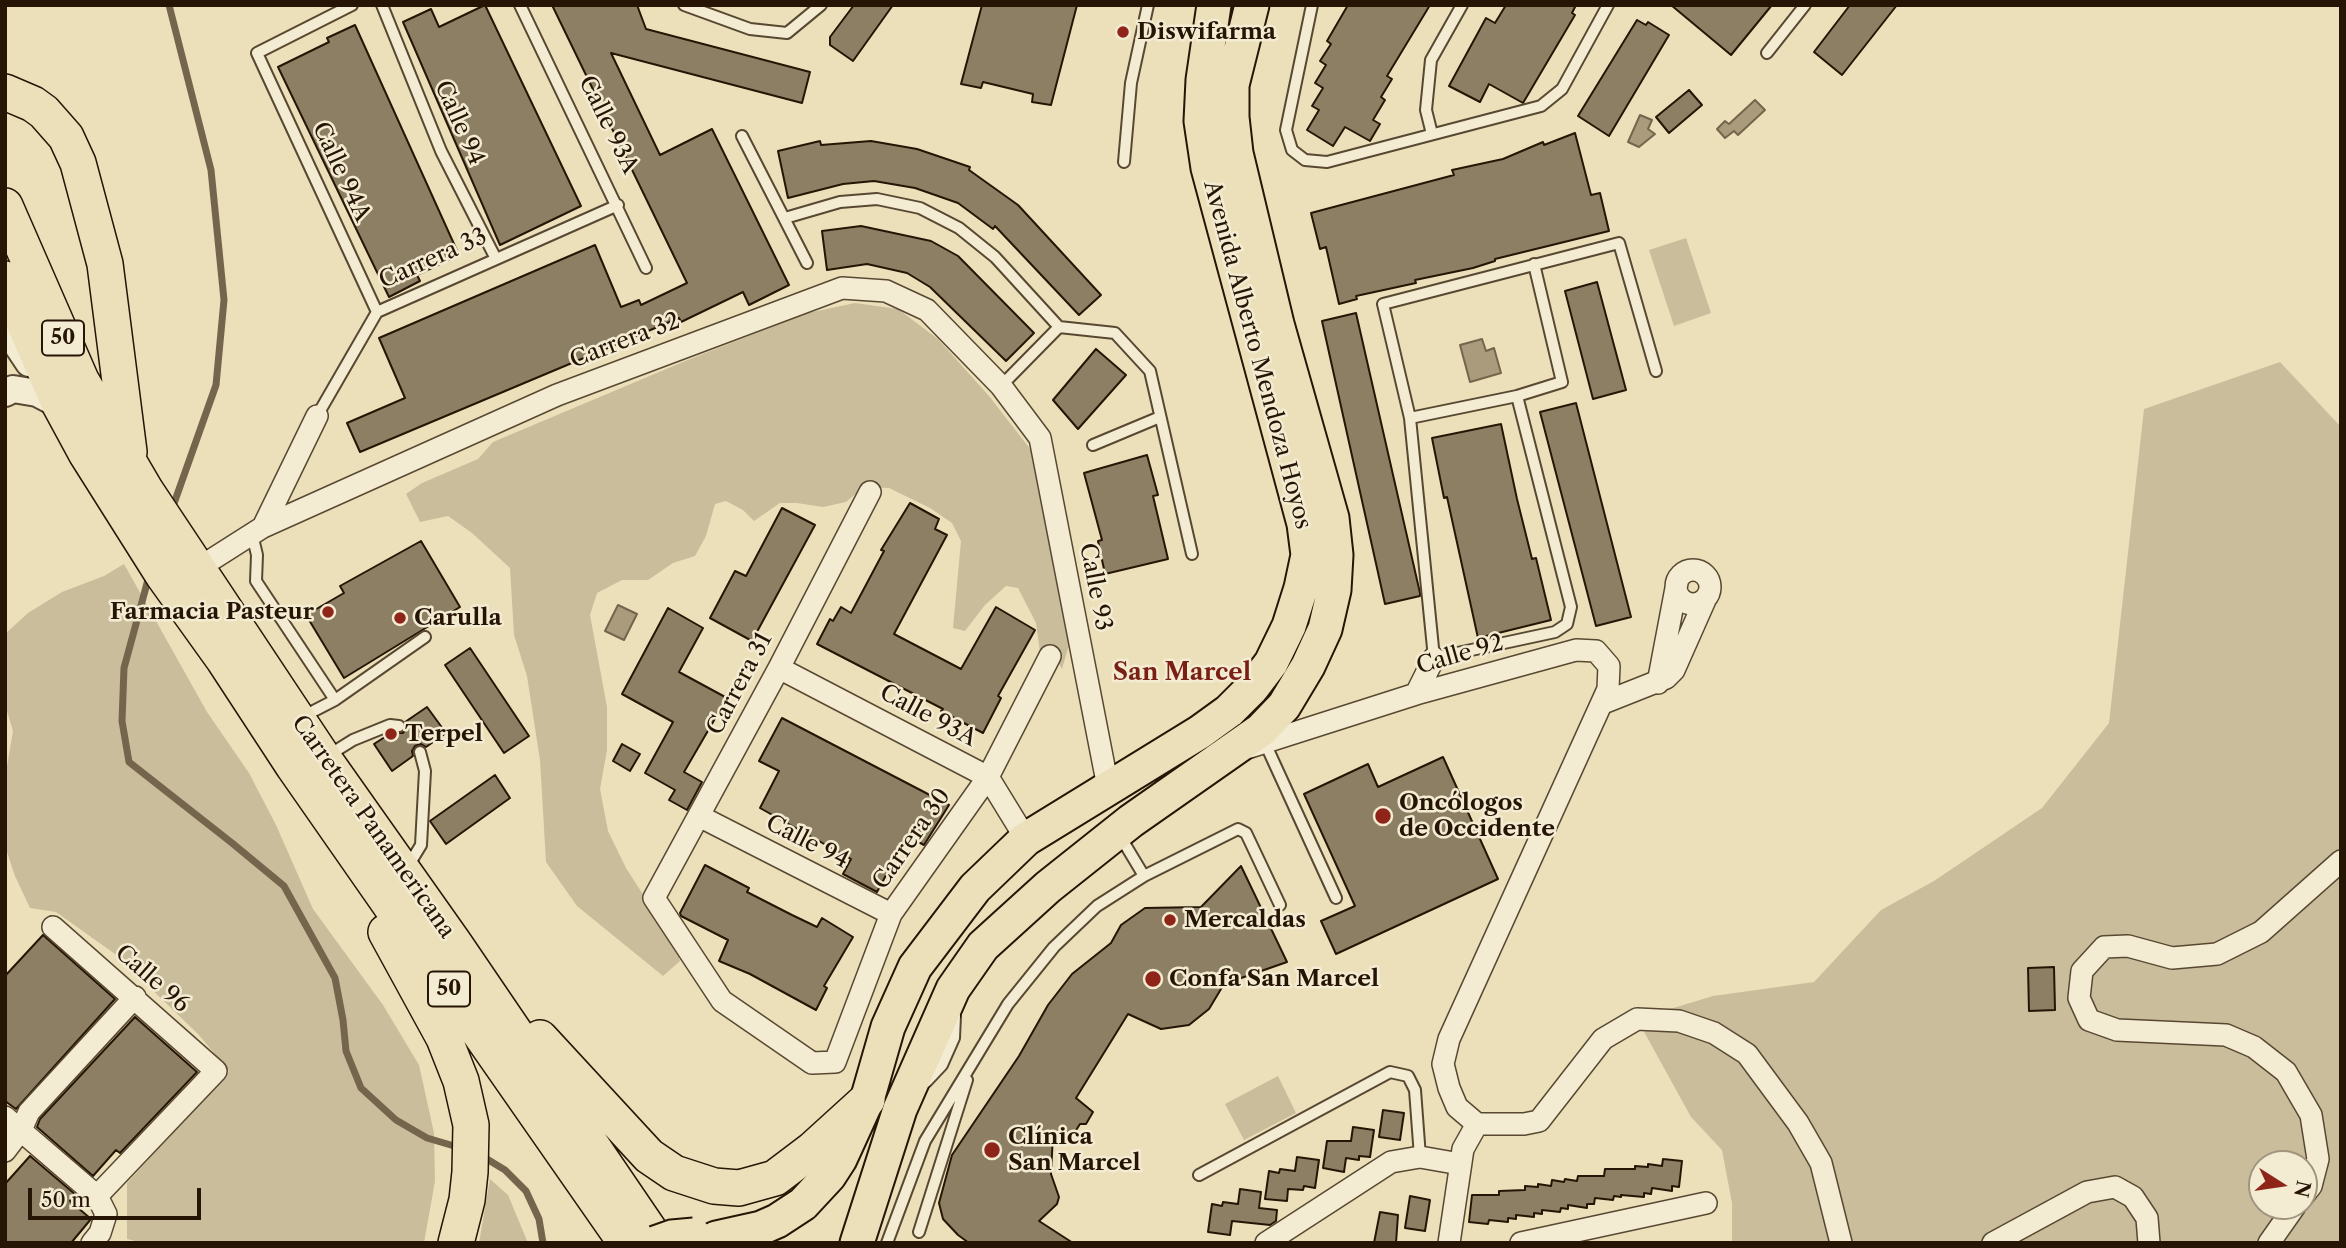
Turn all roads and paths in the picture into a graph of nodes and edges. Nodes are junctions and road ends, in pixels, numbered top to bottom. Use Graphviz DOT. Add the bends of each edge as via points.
graph roads {
  1 [pos="352,5"];
  2 [pos="382,5"];
  3 [pos="520,5"];
  4 [pos="684,5"];
  5 [pos="821,5"];
  6 [pos="1148,5"];
  7 [pos="1214,5"];
  8 [pos="1252,5"];
  9 [pos="1312,5"];
  10 [pos="1462,5"];
  11 [pos="1608,5"];
  12 [pos="1805,5"];
  13 [pos="1767,53"];
  14 [pos="5,92"];
  15 [pos="1432,134"];
  16 [pos="742,136"];
  17 [pos="1124,162"];
  18 [pos="618,205"];
  19 [pos="5,206"];
  20 [pos="785,218"];
  21 [pos="496,259"];
  22 [pos="807,263"];
  23 [pos="1534,264"];
  24 [pos="646,268"];
  25 [pos="5,279"];
  26 [pos="377,312"];
  27 [pos="5,327"];
  28 [pos="1059,327"];
  29 [pos="1656,371"];
  30 [pos="1001,386"];
  31 [pos="5,393"];
  32 [pos="1517,396"];
  33 [pos="60,405"];
  34 [pos="317,416"];
  35 [pos="1160,418"];
  36 [pos="1410,418"];
  37 [pos="1040,438"];
  38 [pos="1094,445"];
  39 [pos="138,478"];
  40 [pos="870,492"];
  41 [pos="258,530"];
  42 [pos="1192,554"];
  43 [pos="181,564"];
  44 [pos="425,638"];
  45 [pos="1050,656"];
  46 [pos="1434,659"];
  47 [pos="779,667"];
  48 [pos="1658,683"];
  49 [pos="1416,694"];
  50 [pos="1606,696"];
  51 [pos="335,700"];
  52 [pos="1291,718"];
  53 [pos="297,719"];
  54 [pos="399,726"];
  55 [pos="1265,743"];
  56 [pos="420,752"];
  57 [pos="1220,759"];
  58 [pos="309,763"];
  59 [pos="988,777"];
  60 [pos="1108,787"];
  61 [pos="699,816"];
  62 [pos="1156,819"];
  63 [pos="1136,837"];
  64 [pos="1026,839"];
  65 [pos="2341,861"];
  66 [pos="1095,866"];
  67 [pos="403,873"];
  68 [pos="1144,876"];
  69 [pos="1336,898"];
  70 [pos="1280,905"];
  71 [pos="891,914"];
  72 [pos="1016,915"];
  73 [pos="53,927"];
  74 [pos="454,943"];
  75 [pos="135,997"];
  76 [pos="835,1062"];
  77 [pos="972,1064"];
  78 [pos="883,1104"];
  79 [pos="13,1123"];
  80 [pos="1477,1124"];
  81 [pos="2317,1150"];
  82 [pos="5,1151"];
  83 [pos="1420,1157"];
  84 [pos="1460,1164"];
  85 [pos="1199,1175"];
  86 [pos="97,1196"];
  87 [pos="1706,1203"];
  88 [pos="2285,1220"];
  89 [pos="919,1232"];
  90 [pos="458,1234"];
  91 [pos="714,1239"];
  92 [pos="92,1243"];
  93 [pos="626,1243"];
  94 [pos="656,1243"];
  95 [pos="857,1243"];
  96 [pos="887,1243"];
  97 [pos="1266,1243"];
  98 [pos="1449,1243"];
  99 [pos="1521,1243"];
  100 [pos="1841,1243"];
  101 [pos="1993,1243"];
  102 [pos="2150,1243"];
  103 [pos="2269,1243"];
  1 -- 26 [label="lane, Calle 94A" via="257,54"];
  2 -- 21 [label="lane, Calle 94" via="440,152"];
  3 -- 18 [label="lane, Calle 93A"];
  4 -- 5 [label="lane" via="750,29 787,33"];
  6 -- 17 [label="lane" via="1131,83"];
  7 -- 60 [label="main road, Avenida Alberto Mendoza Hoyos" via="1201,121 1208,168 1304,524 1308,555 1289,626 1271,663 1252,688 1200,732"];
  8 -- 52 [label="main road, Avenida Alberto Mendoza Hoyos" via="1232,85 1236,153 1276,324 1332,518 1336,555 1325,629"];
  9 -- 15 [label="lane" via="1286,130 1292,149 1305,160 1326,162"];
  10 -- 15 [label="lane" via="1431,60 1426,110"];
  11 -- 15 [label="lane" via="1562,89 1541,106"];
  12 -- 13 [label="lane"];
  14 -- 39 [label="highway" via="44,112 66,137 78,163 105,264"];
  16 -- 20 [label="lane"];
  18 -- 21 [label="lane, Carrera 33"];
  18 -- 24 [label="lane, Calle 93A"];
  19 -- 39 [label="highway, 50" via="81,380"];
  20 -- 22 [label="lane"];
  20 -- 28 [label="lane" via="840,202 877,199 920,208 959,228 996,257"];
  21 -- 26 [label="lane, Carrera 33"];
  23 -- 29 [label="lane" via="1619,243"];
  23 -- 32 [label="lane" via="1562,382"];
  23 -- 36 [label="lane" via="1383,304"];
  25 -- 33 [label="highway, 50"];
  26 -- 34 [label="lane, Carrera 33"];
  27 -- 33 [label="street"];
  28 -- 30 [label="lane"];
  28 -- 35 [label="lane" via="1115,333 1150,371"];
  30 -- 37 [label="street, Carrera 32"];
  30 -- 41 [label="street, Carrera 32" via="927,310 886,291 842,288 557,395"];
  31 -- 33 [label="street" via="13,389 37,393"];
  32 -- 36 [label="lane"];
  32 -- 46 [label="lane" via="1571,607 1567,624 1555,632"];
  33 -- 43 [label="highway, 50" via="132,527"];
  34 -- 41 [label="street, Carrera 33"];
  35 -- 38 [label="lane"];
  35 -- 42 [label="lane"];
  36 -- 46 [label="lane"];
  37 -- 60 [label="street, Calle 93"];
  39 -- 43 [label="highway, 50"];
  40 -- 47 [label="street, Carrera 31"];
  41 -- 43 [label="street, Carrera 32"];
  41 -- 51 [label="lane" via="256,580"];
  43 -- 53 [label="highway, Carretera Panamericana / 50"];
  43 -- 58 [label="highway, Carretera Panamericana / 50" via="224,660"];
  44 -- 51 [label="lane"];
  45 -- 59 [label="street, Carrera 30"];
  46 -- 49 [label="street"];
  47 -- 59 [label="street, Calle 93A"];
  47 -- 61 [label="street, Carrera 31"];
  48 -- 48 [label="street" via="1677,583 1685,602 1705,600 1674,670"];
  48 -- 50 [label="street"];
  49 -- 50 [label="street, Calle 92" via="1576,650 1596,651 1609,666"];
  49 -- 52 [label="street, Calle 92" via="1328,724"];
  50 -- 80 [label="street" via="1449,1039 1443,1064 1449,1088 1457,1107"];
  51 -- 53 [label="lane"];
  52 -- 55 [label="street, Calle 92"];
  52 -- 57 [label="main road, Avenida Alberto Mendoza Hoyos" via="1261,730"];
  53 -- 58 [label="highway, Carretera Panamericana / 50"];
  54 -- 58 [label="lane" via="390,725 353,740"];
  55 -- 57 [label="street, Calle 92"];
  55 -- 69 [label="lane"];
  56 -- 67 [label="lane" via="425,771 421,845"];
  57 -- 62 [label="lane"];
  57 -- 72 [label="main road, Avenida Alberto Mendoza Hoyos" via="1131,821"];
  58 -- 67 [label="highway, Carretera Panamericana / 50"];
  58 -- 90 [label="highway" via="461,1081 471,1125 467,1200"];
  58 -- 93 [label="highway, Carretera Panamericana / 50"];
  59 -- 64 [label="street, Calle 93A"];
  59 -- 71 [label="street, Carrera 30"];
  60 -- 64 [label="main road, Avenida Alberto Mendoza Hoyos"];
  61 -- 71 [label="street, Calle 94"];
  61 -- 76 [label="street, Carrera 31" via="654,898 722,1001 812,1063"];
  63 -- 68 [label="lane" via="1121,849"];
  64 -- 78 [label="main road, Avenida Alberto Mendoza Hoyos" via="975,888 915,967 888,1027"];
  65 -- 81 [label="street" via="2261,932 2217,954 2172,958 2128,946 2104,947 2082,971 2079,998 2089,1020 2117,1030 2226,1035 2254,1047 2286,1072 2311,1115"];
  66 -- 72 [label="lane"];
  67 -- 74 [label="highway, Carretera Panamericana / 50"];
  68 -- 70 [label="lane" via="1238,829 1246,833"];
  68 -- 77 [label="lane" via="1097,906 1054,947 1008,1004"];
  71 -- 76 [label="street, Carrera 30"];
  72 -- 78 [label="main road, Avenida Alberto Mendoza Hoyos" via="983,946"];
  73 -- 75 [label="street, Calle 96"];
  74 -- 78 [label="highway" via="641,1149 687,1178 739,1188 775,1178"];
  74 -- 94 [label="highway, Carretera Panamericana / 50"];
  75 -- 79 [label="street" via="29,1112"];
  75 -- 86 [label="street, Calle 96" via="216,1071"];
  77 -- 89 [label="lane"];
  77 -- 96 [label="lane" via="925,1140"];
  78 -- 91 [label="main road, Avenida Alberto Mendoza Hoyos" via="803,1204 761,1228"];
  78 -- 95 [label="main road, Avenida Alberto Mendoza Hoyos"];
  79 -- 82 [label="street"];
  79 -- 86 [label="street"];
  80 -- 84 [label="street" via="1462,1149"];
  80 -- 100 [label="street" via="1539,1121 1603,1039 1637,1019 1679,1021 1714,1033 1747,1054 1798,1123 1821,1163"];
  83 -- 84 [label="street"];
  83 -- 85 [label="lane" via="1415,1090 1408,1076 1390,1072"];
  83 -- 97 [label="street" via="1391,1162"];
  84 -- 98 [label="street"];
  86 -- 92 [label="street" via="106,1214"];
  87 -- 99 [label="street"];
  88 -- 103 [label="street"];
  91 -- 94 [label="main road, Avenida Alberto Mendoza Hoyos, bridge" via="672,1237"];
  101 -- 102 [label="street" via="2087,1192 2115,1188 2133,1196 2147,1218"];
}
